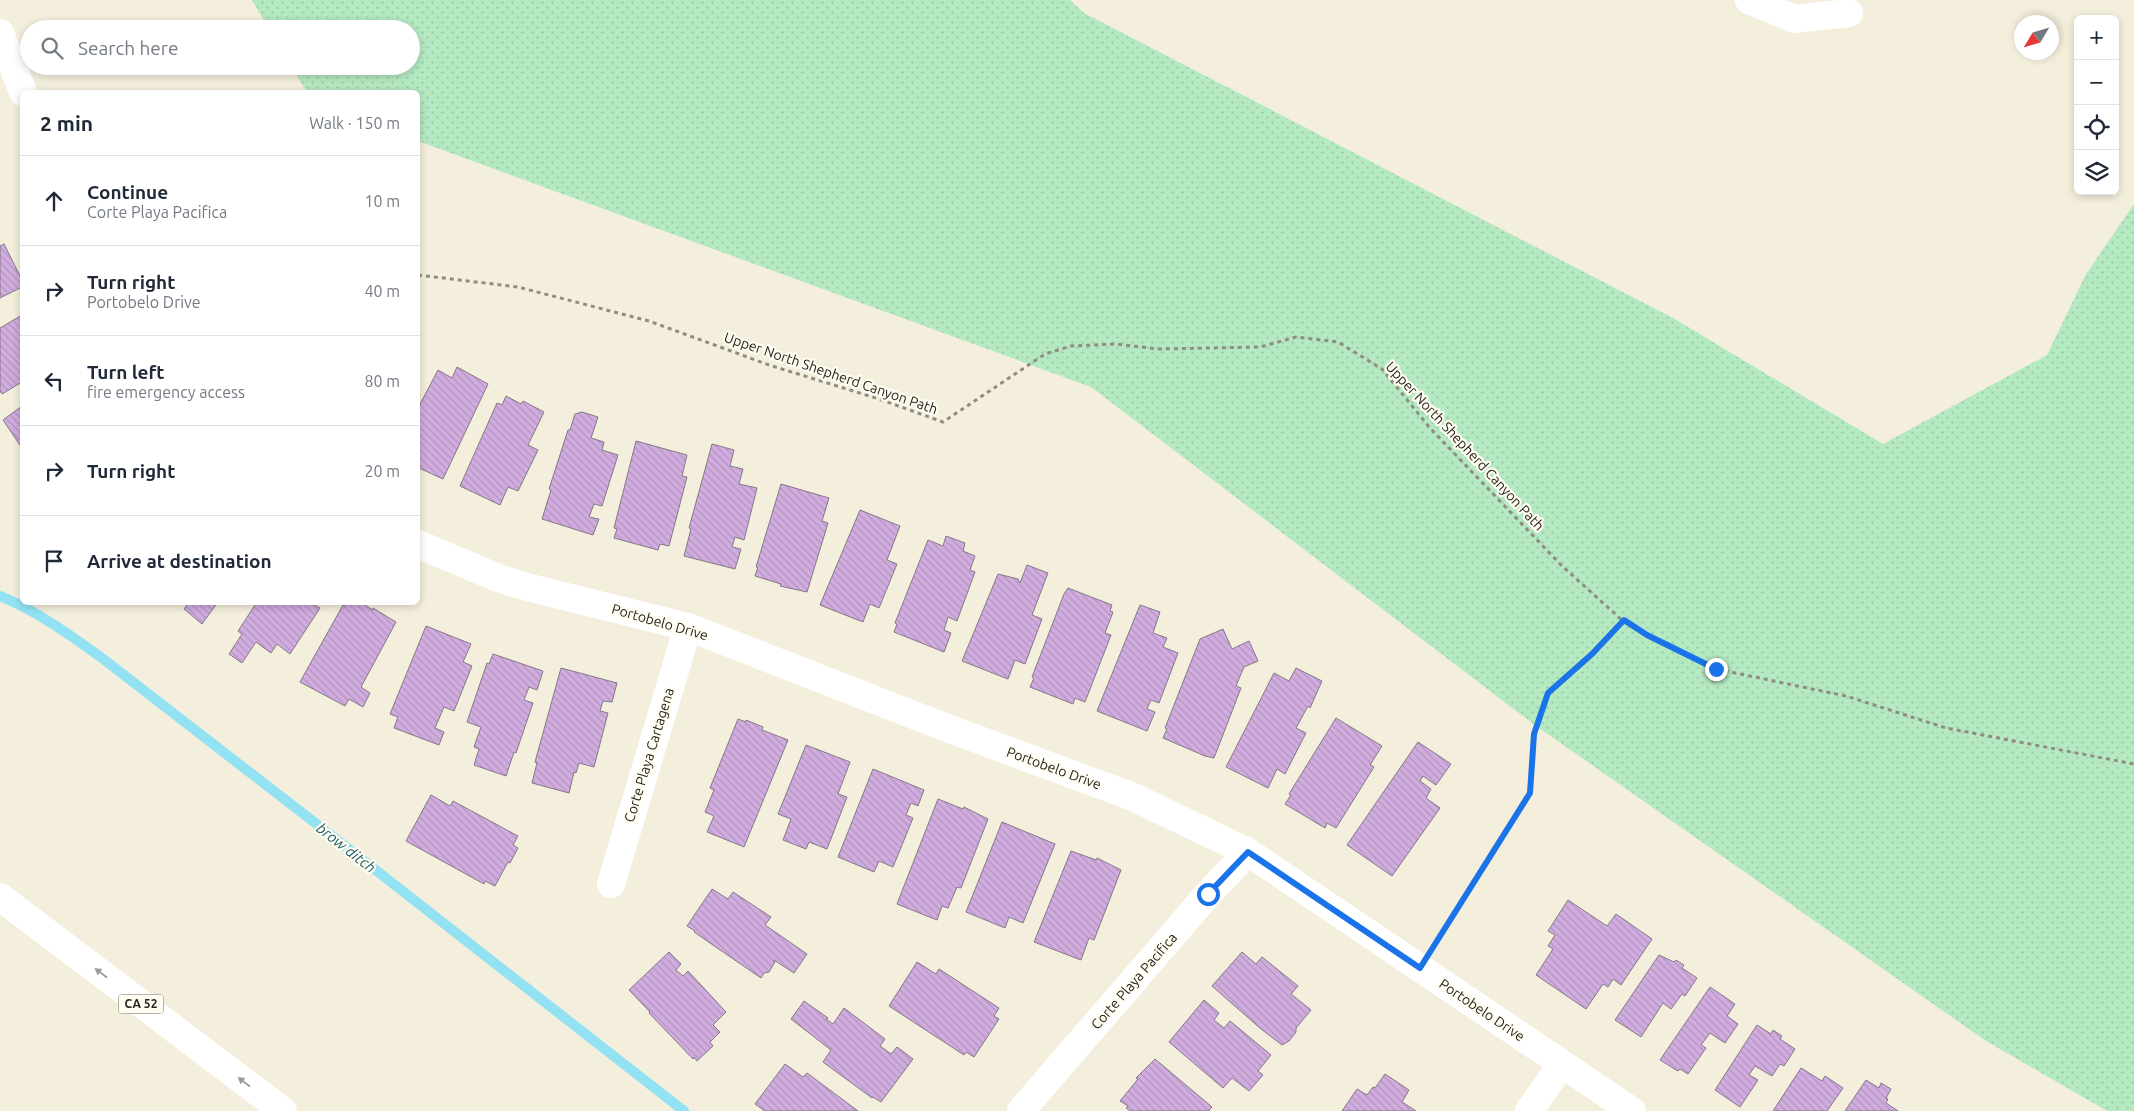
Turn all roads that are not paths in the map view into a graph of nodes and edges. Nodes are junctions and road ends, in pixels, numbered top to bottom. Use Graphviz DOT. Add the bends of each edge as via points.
graph roads {
  1 [pos="1749,0"];
  2 [pos="1849,12"];
  3 [pos="0,33"];
  4 [pos="22,90"];
  5 [pos="420,545"];
  6 [pos="688,627"];
  7 [pos="1248,852"];
  8 [pos="611,884"];
  9 [pos="0,897"];
  10 [pos="1562,1064"];
  11 [pos="283,1111"];
  12 [pos="1021,1111"];
  13 [pos="1530,1111"];
  14 [pos="1632,1111"];
  1 -- 2 [label="main road" via="1794,19"];
  3 -- 4 [label="main road"];
  5 -- 6 [label="main road, Portobelo Drive" via="526,587"];
  6 -- 7 [label="main road, Portobelo Drive" via="1130,796"];
  6 -- 8 [label="main road, Corte Playa Cartagena"];
  7 -- 10 [label="main road, Portobelo Drive"];
  7 -- 12 [label="main road, Corte Playa Pacifica"];
  11 -- 9 [label="main road, CA 52, one-way"];
  10 -- 13 [label="main road"];
  10 -- 14 [label="main road, Portobelo Drive"];
}
